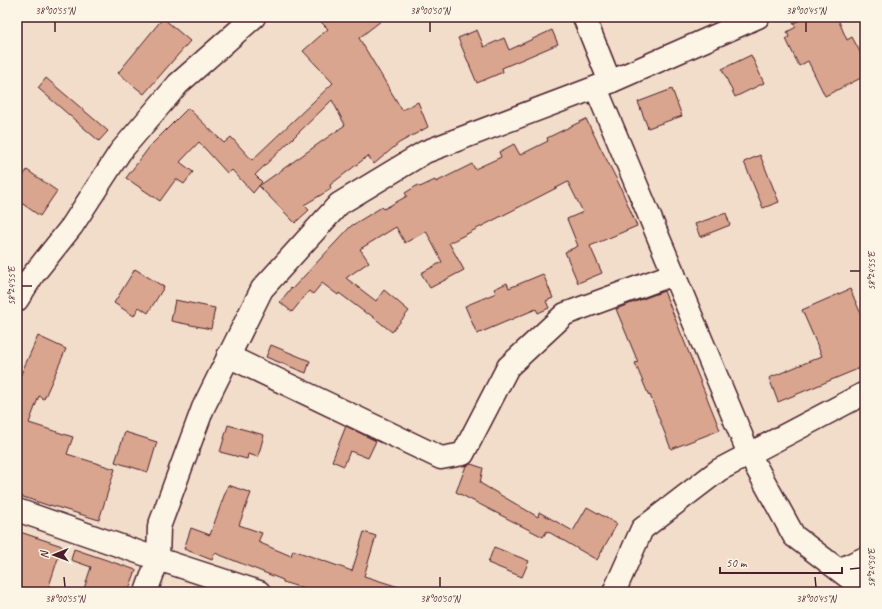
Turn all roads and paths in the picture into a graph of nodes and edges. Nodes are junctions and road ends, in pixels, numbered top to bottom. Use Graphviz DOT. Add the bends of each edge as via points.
graph roads {
  1 [pos="254,17"];
  2 [pos="584,17"];
  3 [pos="758,17"];
  4 [pos="603,85"];
  5 [pos="674,274"];
  6 [pos="17,300"];
  7 [pos="228,356"];
  8 [pos="865,393"];
  9 [pos="750,454"];
  10 [pos="17,510"];
  11 [pos="865,558"];
  12 [pos="158,559"];
  13 [pos="839,570"];
  14 [pos="865,590"];
  15 [pos="146,592"];
  16 [pos="259,592"];
  17 [pos="614,592"];
  1 -- 6 [label="street" via="178,84 120,152 72,226 33,275"];
  2 -- 4 [label="street"];
  3 -- 4 [label="street"];
  4 -- 5 [label="street"];
  4 -- 7 [label="street" via="425,152 339,204 262,289"];
  5 -- 7 [label="street" via="565,314 508,367 463,454 441,458"];
  5 -- 9 [label="street"];
  7 -- 12 [label="street" via="203,408 159,527"];
  8 -- 9 [label="street"];
  9 -- 13 [label="street" via="794,536"];
  9 -- 17 [label="street" via="719,470 642,529"];
  10 -- 12 [label="street"];
  11 -- 13 [label="street"];
  12 -- 15 [label="street"];
  12 -- 16 [label="street"];
  13 -- 14 [label="street"];
}
